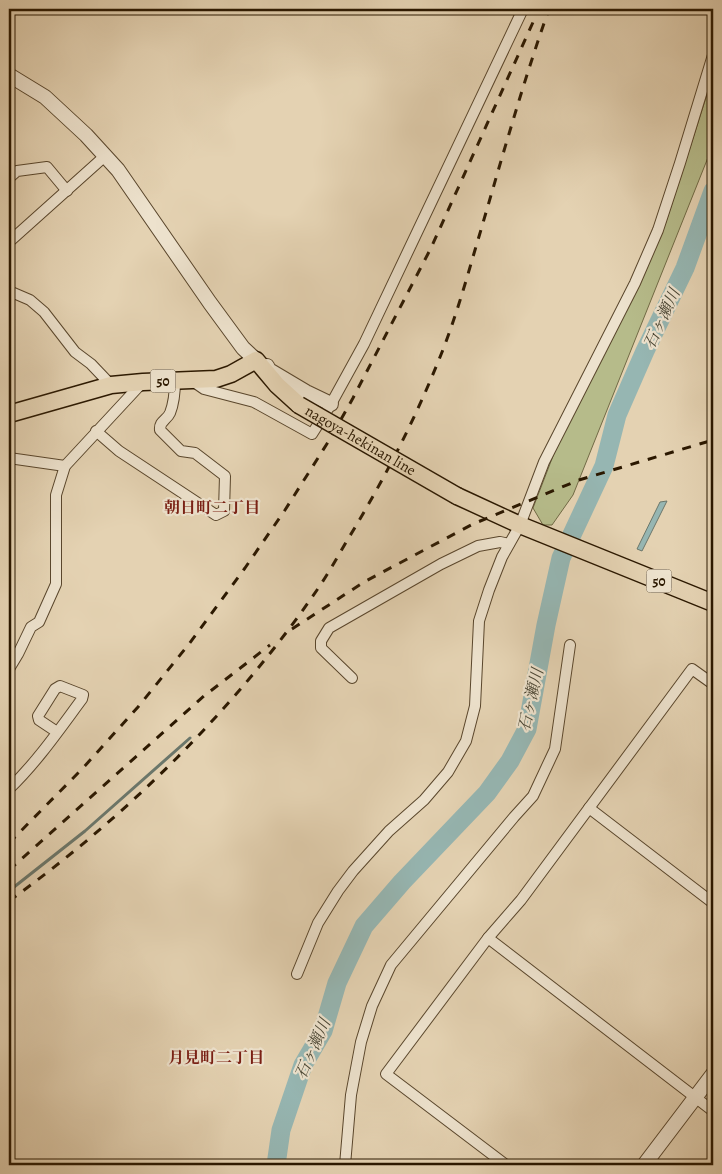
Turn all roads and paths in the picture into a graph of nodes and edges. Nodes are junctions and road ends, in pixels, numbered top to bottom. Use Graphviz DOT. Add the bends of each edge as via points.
graph roads {
  1 [pos="523,9"];
  2 [pos="713,55"];
  3 [pos="9,75"];
  4 [pos="105,156"];
  5 [pos="9,178"];
  6 [pos="67,191"];
  7 [pos="9,242"];
  8 [pos="9,291"];
  9 [pos="210,303"];
  10 [pos="256,360"];
  11 [pos="183,380"];
  12 [pos="143,382"];
  13 [pos="112,385"];
  14 [pos="332,404"];
  15 [pos="9,414"];
  16 [pos="96,431"];
  17 [pos="9,458"];
  18 [pos="65,466"];
  19 [pos="520,525"];
  20 [pos="509,544"];
  21 [pos="713,603"];
  22 [pos="570,645"];
  23 [pos="9,669"];
  24 [pos="352,678"];
  25 [pos="713,684"];
  26 [pos="57,732"];
  27 [pos="9,789"];
  28 [pos="589,808"];
  29 [pos="713,903"];
  30 [pos="488,938"];
  31 [pos="297,974"];
  32 [pos="713,1074"];
  33 [pos="695,1098"];
  34 [pos="713,1111"];
  35 [pos="345,1165"];
  36 [pos="506,1165"];
  37 [pos="644,1165"];
  1 -- 14 [label="street" via="364,344"];
  2 -- 19 [label="street" via="658,230 635,283 544,462"];
  3 -- 4 [label="street" via="45,97"];
  4 -- 6 [label="street"];
  4 -- 9 [label="street"];
  5 -- 6 [label="street" via="17,172 47,167"];
  6 -- 7 [label="street"];
  8 -- 13 [label="street" via="30,300 44,312 75,352"];
  9 -- 10 [label="street" via="243,348"];
  9 -- 14 [label="street" via="228,317 269,370"];
  10 -- 11 [label="main road, 50" via="231,374"];
  10 -- 19 [label="main road, nagoya-hekinan line / 50, bridge" via="299,405 457,496"];
  11 -- 12 [label="main road, 50"];
  11 -- 14 [label="street" via="254,402 312,434"];
  11 -- 16 [label="street" via="160,430 181,451 195,453 225,476 222,514 216,515 119,451"];
  12 -- 13 [label="main road, 50"];
  12 -- 16 [label="street"];
  13 -- 15 [label="main road, 50"];
  16 -- 18 [label="street"];
  17 -- 18 [label="street"];
  18 -- 23 [label="street" via="56,495 56,584 39,622 31,627"];
  19 -- 20 [label="street"];
  19 -- 21 [label="main road, nagoya-hekinan line / 50"];
  20 -- 24 [label="street" via="500,542 478,546 329,628 321,641 321,648"];
  20 -- 31 [label="street" via="479,621 475,706 466,741 448,772 424,800 353,870 318,923"];
  22 -- 35 [label="street" via="555,749 533,796 391,965 372,1006 351,1095"];
  25 -- 28 [label="street" via="692,669"];
  26 -- 26 [label="street" via="83,695 60,686 55,688 38,716"];
  26 -- 27 [label="street"];
  28 -- 29 [label="street"];
  28 -- 30 [label="street" via="521,900"];
  30 -- 33 [label="street"];
  30 -- 36 [label="street" via="386,1074"];
  32 -- 33 [label="street"];
  33 -- 34 [label="street"];
  33 -- 37 [label="street"];
}
